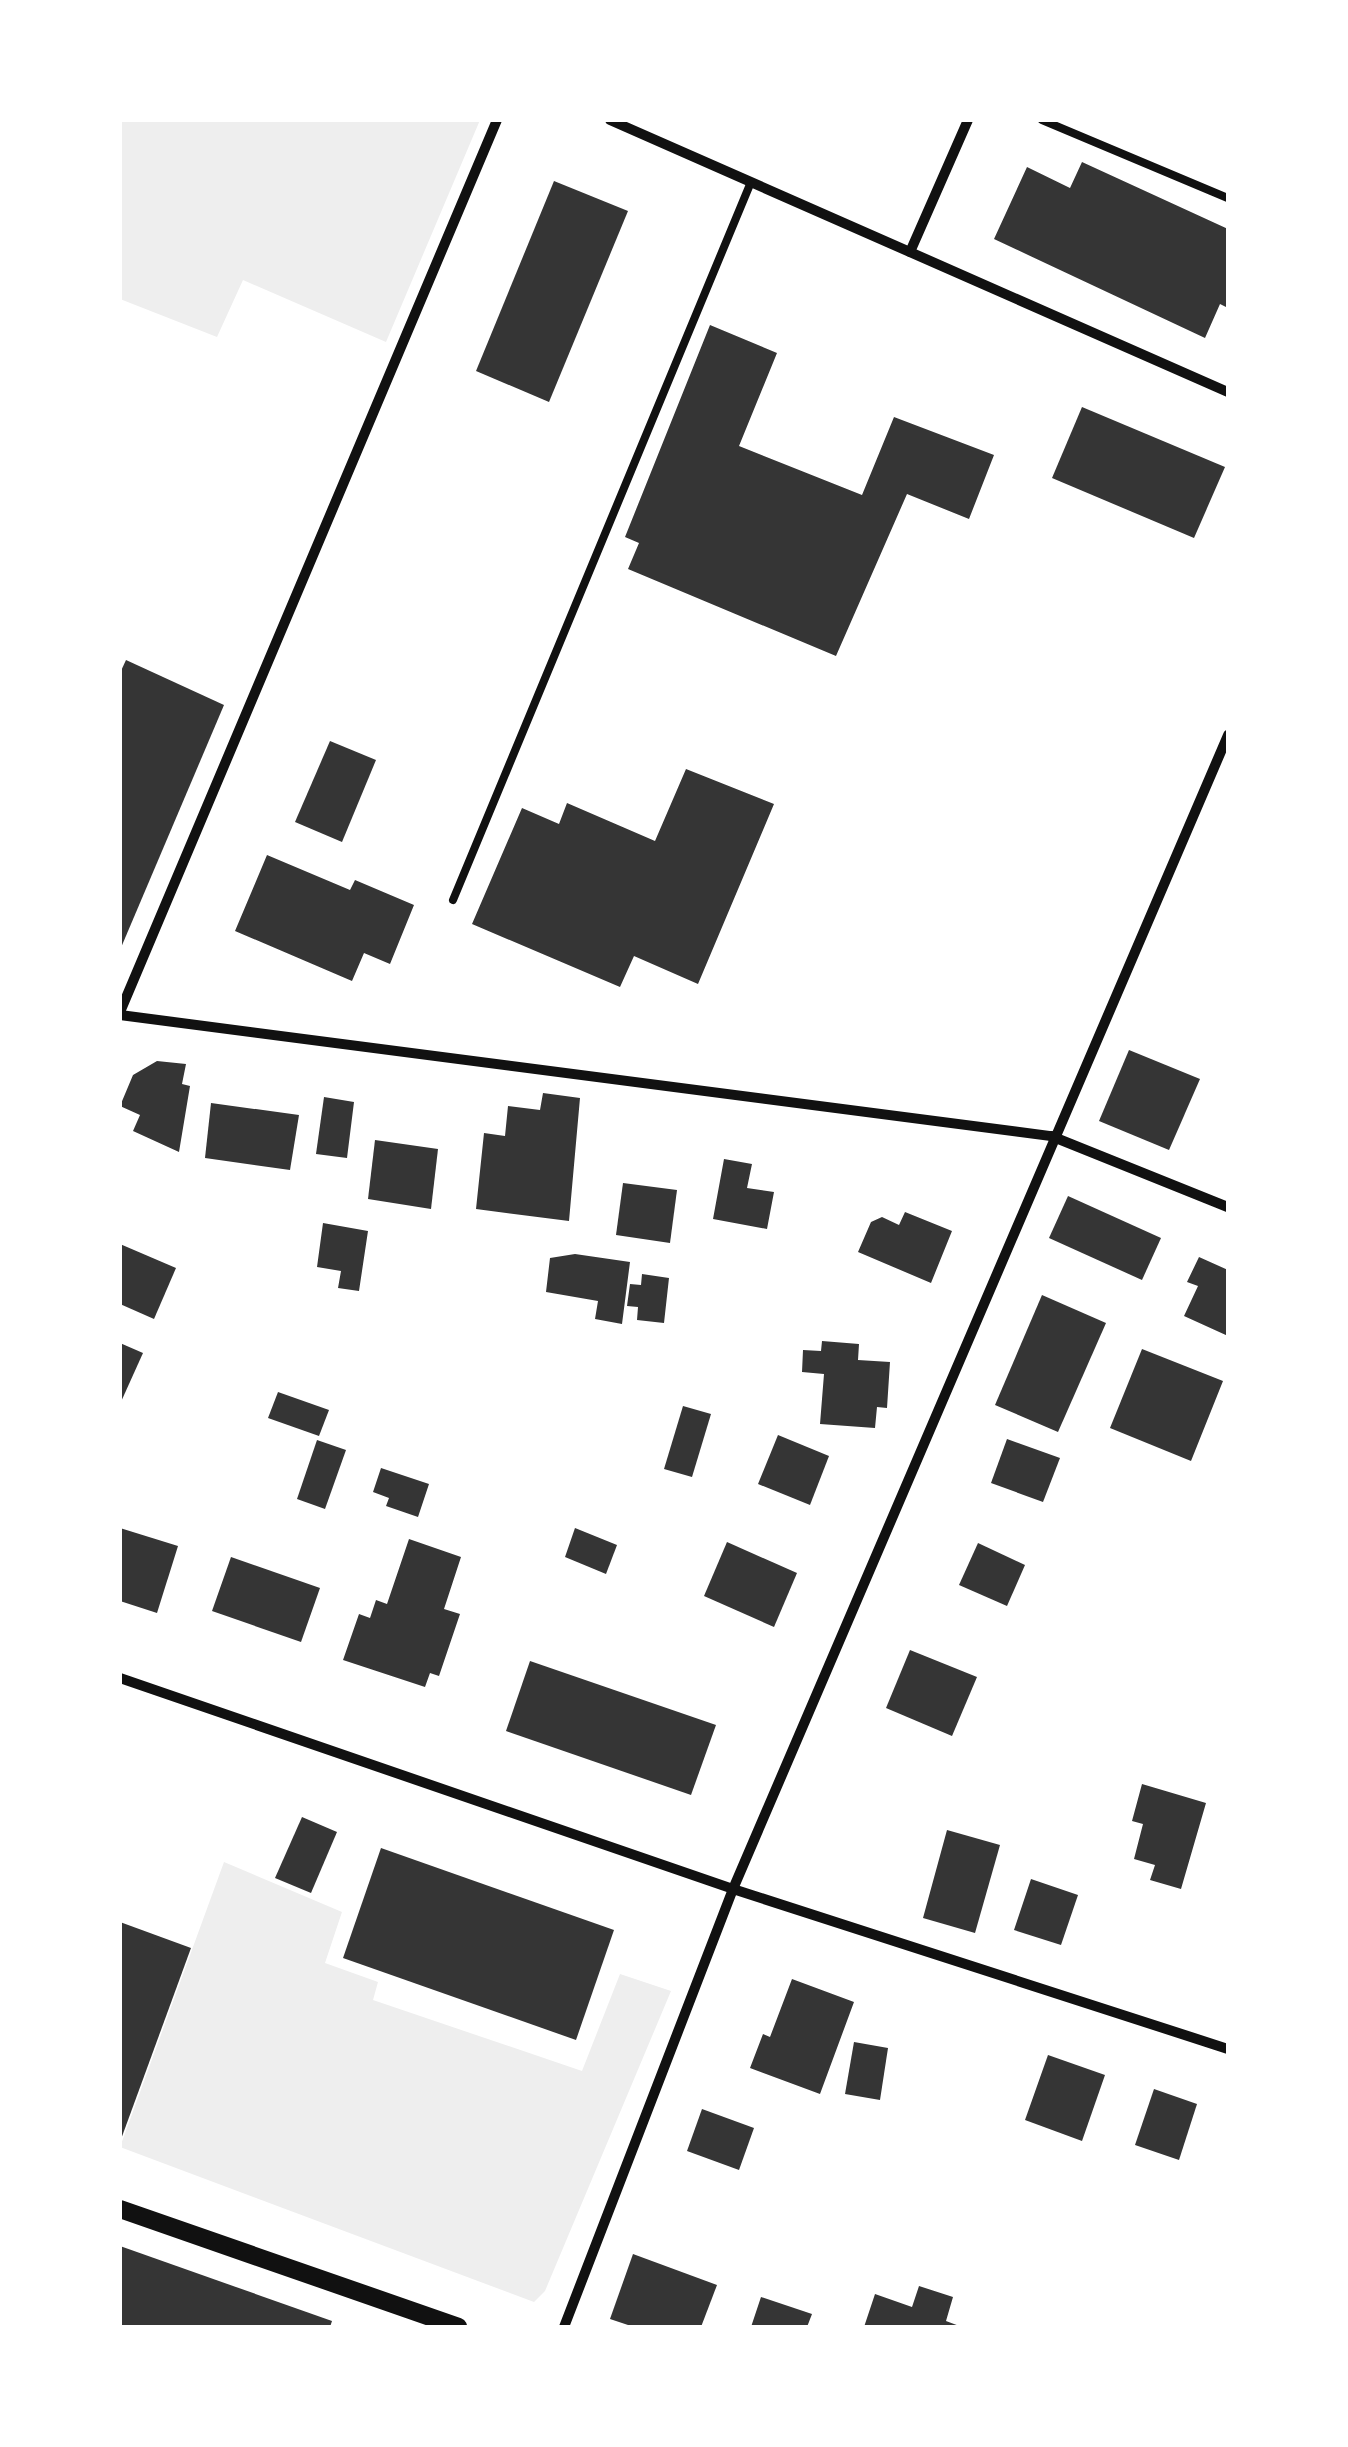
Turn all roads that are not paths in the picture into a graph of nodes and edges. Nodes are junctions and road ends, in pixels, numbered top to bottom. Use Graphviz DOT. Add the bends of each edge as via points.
graph roads {
  1 [pos="496,120"];
  2 [pos="610,120"];
  3 [pos="968,120"];
  4 [pos="1042,120"];
  5 [pos="751,182"];
  6 [pos="1228,198"];
  7 [pos="910,252"];
  8 [pos="1228,392"];
  9 [pos="1228,735"];
  10 [pos="453,900"];
  11 [pos="120,1013"];
  12 [pos="1051,1136"];
  13 [pos="1228,1207"];
  14 [pos="120,1678"];
  15 [pos="733,1889"];
  16 [pos="1228,2049"];
  17 [pos="120,2209"];
  18 [pos="458,2327"];
  19 [pos="564,2327"];
  1 -- 11 [label="street"];
  2 -- 5 [label="street"];
  3 -- 7 [label="street"];
  4 -- 6 [label="lane"];
  5 -- 7 [label="street"];
  5 -- 10 [label="lane"];
  7 -- 8 [label="street"];
  9 -- 12 [label="street"];
  11 -- 12 [label="street"];
  12 -- 13 [label="street"];
  12 -- 15 [label="street"];
  14 -- 15 [label="street"];
  15 -- 16 [label="street"];
  15 -- 19 [label="street"];
  17 -- 18 [label="street"];
}
